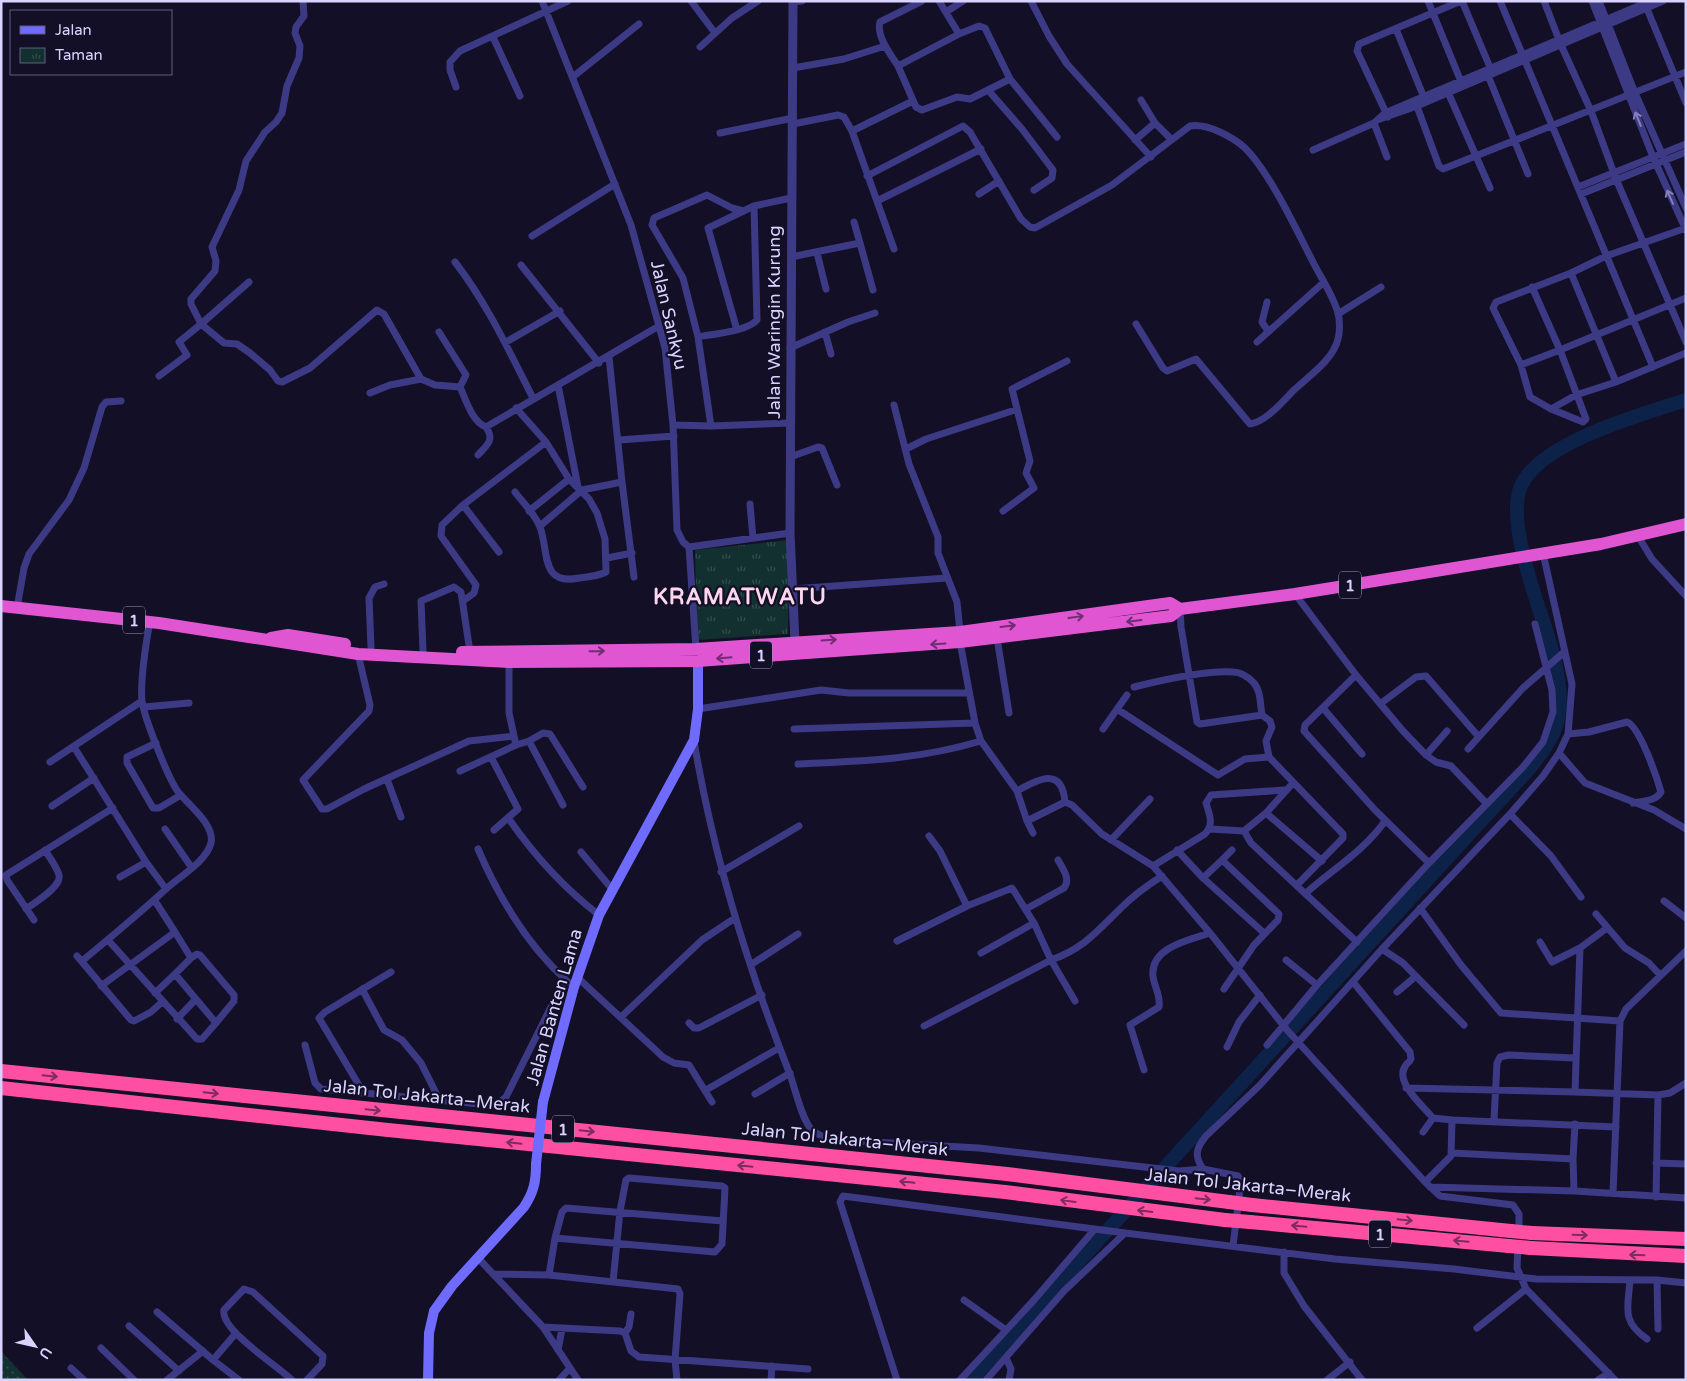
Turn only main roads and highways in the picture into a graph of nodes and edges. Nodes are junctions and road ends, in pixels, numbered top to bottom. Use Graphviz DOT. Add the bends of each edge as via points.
graph roads {
  1 [pos="1686,524"];
  2 [pos="1,606"];
  3 [pos="1180,609"];
  4 [pos="960,637"];
  5 [pos="267,638"];
  6 [pos="697,655"];
  7 [pos="1,1071"];
  8 [pos="1,1088"];
  9 [pos="1686,1239"];
  10 [pos="1686,1256"];
  11 [pos="428,1380"];
  1 -- 3 [label="highway, 1" via="1601,544 1519,558"];
  2 -- 5 [label="highway, 1"];
  3 -- 4 [label="highway, 1, one-way" via="1171,616 997,638"];
  4 -- 3 [label="highway, 1, one-way" via="1170,603"];
  4 -- 6 [label="highway, 1, one-way"];
  6 -- 4 [label="highway, 1, one-way" via="796,642"];
  5 -- 6 [label="highway, 1, one-way" via="288,635 423,651"];
  5 -- 6 [label="highway, 1" via="296,646 358,654 509,662"];
  6 -- 11 [label="main road, Jalan Banten Lama, bridge" via="698,709 694,740 599,914 576,982 543,1102 533,1194 445,1294 434,1311 429,1333"];
  7 -- 9 [label="highway, Jalan Tol Jakarta–Merak / 1, one-way, bridge" via="1007,1174 1252,1205 1511,1231"];
  10 -- 8 [label="highway, Jalan Tol Jakarta–Merak / 1, one-way, bridge" via="1530,1248 1225,1220 1005,1192"];
}
